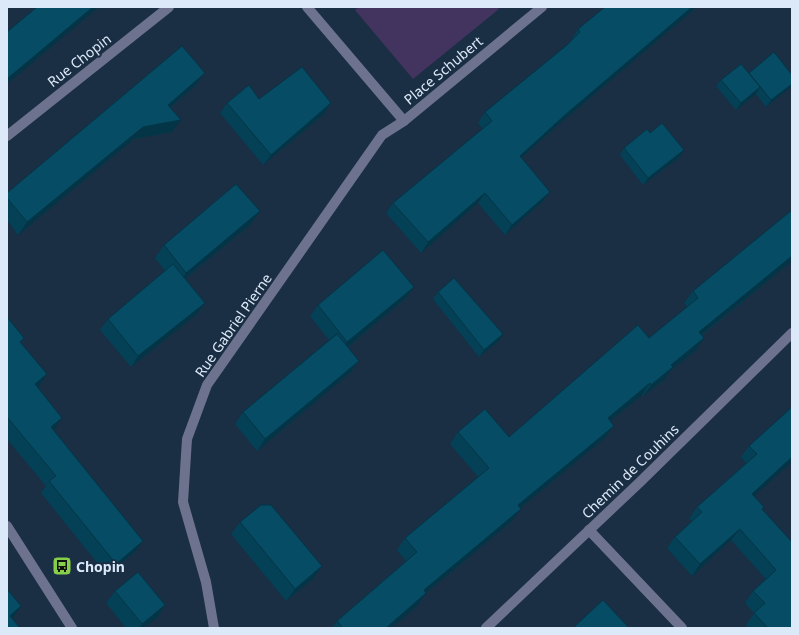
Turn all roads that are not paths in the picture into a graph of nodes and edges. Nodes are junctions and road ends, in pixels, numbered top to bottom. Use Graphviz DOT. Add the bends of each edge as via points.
graph roads {
  1 [pos="169,7"];
  2 [pos="307,7"];
  3 [pos="542,7"];
  4 [pos="404,121"];
  5 [pos="7,136"];
  6 [pos="792,333"];
  7 [pos="7,526"];
  8 [pos="589,530"];
  9 [pos="72,628"];
  10 [pos="214,628"];
  11 [pos="486,628"];
  12 [pos="682,628"];
  1 -- 5 [label="street, Rue Chopin"];
  2 -- 4 [label="street, Place Schubert"];
  3 -- 4 [label="street, Place Schubert"];
  4 -- 10 [label="street, Rue Gabriel Pierne" via="382,135 207,385 187,439 183,502 206,582"];
  6 -- 8 [label="street, Chemin de Couhins"];
  7 -- 9 [label="street"];
  8 -- 11 [label="street, Chemin de Couhins"];
  8 -- 12 [label="street"];
}
